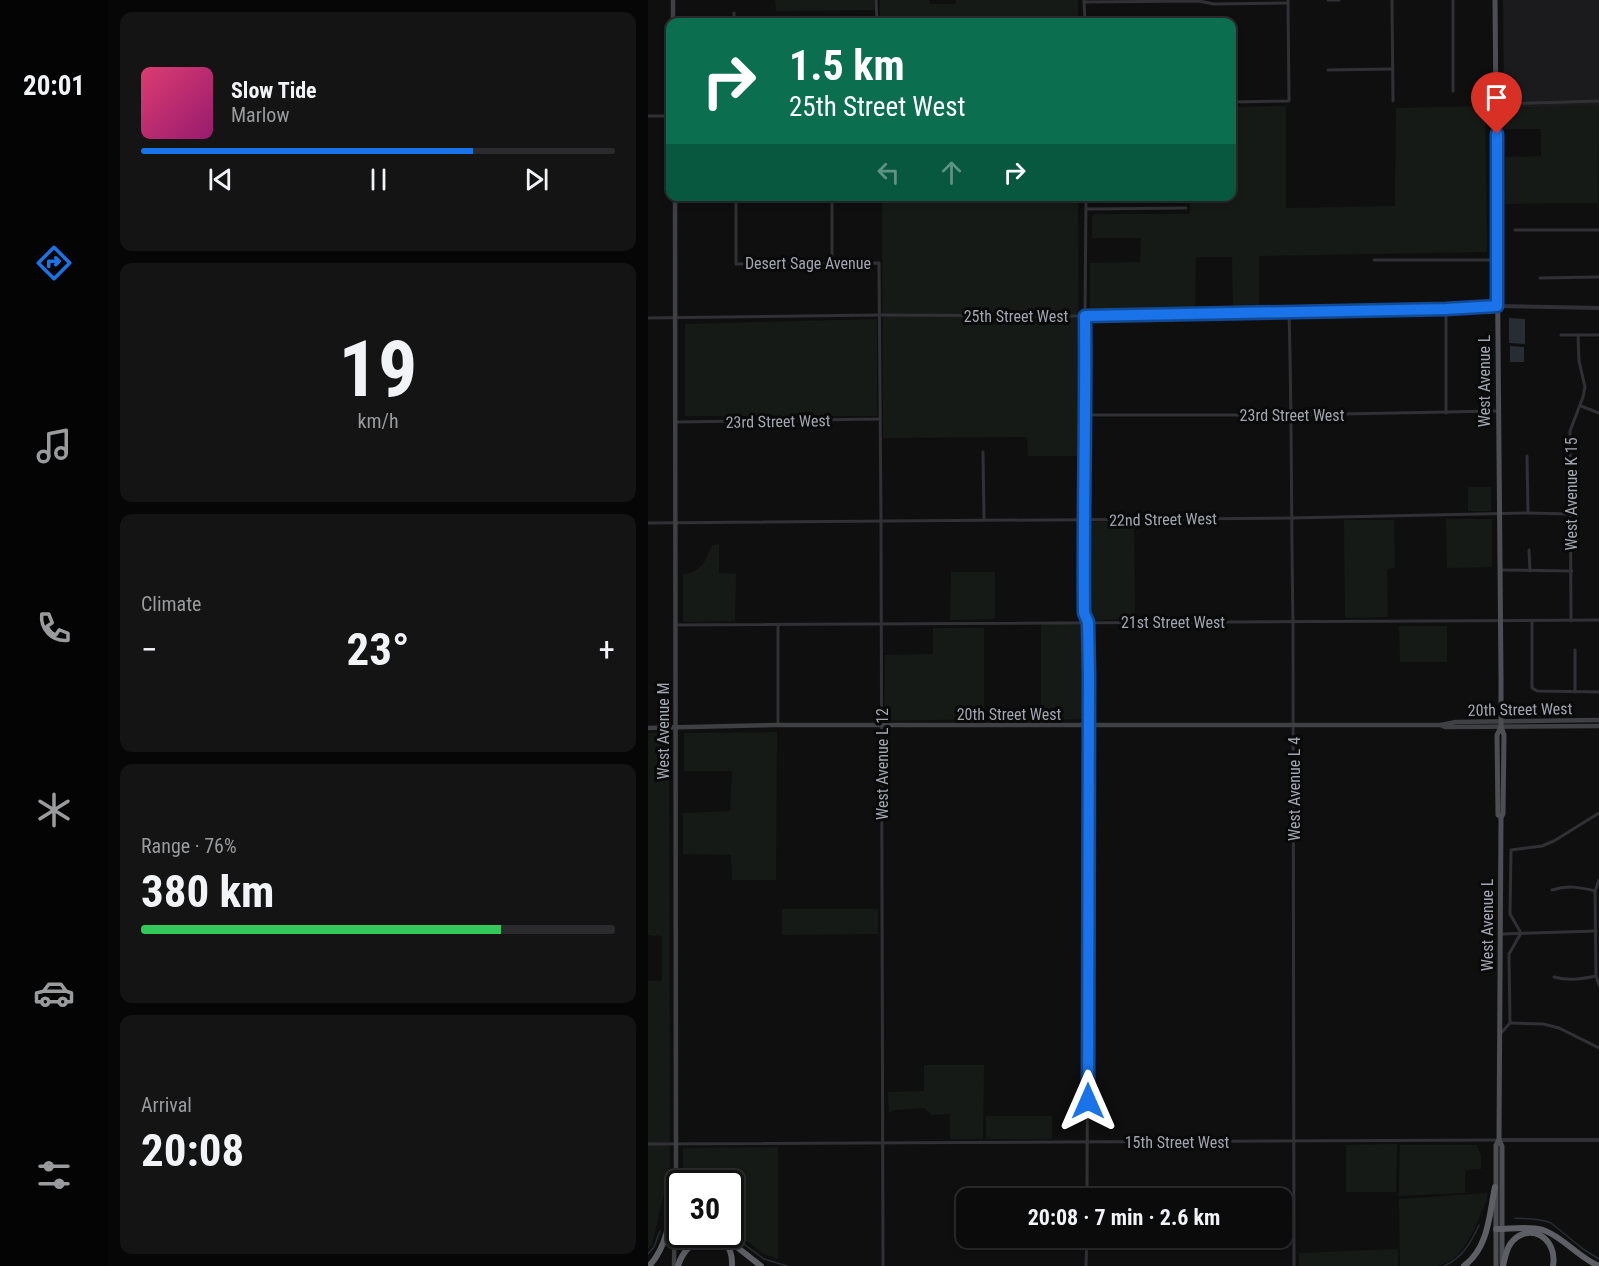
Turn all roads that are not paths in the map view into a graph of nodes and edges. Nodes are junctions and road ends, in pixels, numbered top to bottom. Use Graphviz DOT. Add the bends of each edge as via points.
graph roads {
  1 [pos="673,0"];
  2 [pos="876,0"];
  3 [pos="1328,0"];
  4 [pos="1339,0"];
  5 [pos="1392,0"];
  6 [pos="1453,0"];
  7 [pos="1495,0"];
  8 [pos="1084,1"];
  9 [pos="1288,1"];
  10 [pos="734,13"];
  11 [pos="673,18"];
  12 [pos="734,18"];
  13 [pos="877,18"];
  14 [pos="1085,18"];
  15 [pos="1328,69"];
  16 [pos="1392,69"];
  17 [pos="1453,91"];
  18 [pos="1393,101"];
  19 [pos="1599,101"];
  20 [pos="1236,102"];
  21 [pos="1497,104"];
  22 [pos="648,116"];
  23 [pos="666,116"];
  24 [pos="675,201"];
  25 [pos="736,201"];
  26 [pos="832,201"];
  27 [pos="1086,201"];
  28 [pos="1186,208"];
  29 [pos="1087,209"];
  30 [pos="1515,230"];
  31 [pos="1599,230"];
  32 [pos="1374,260"];
  33 [pos="1497,260"];
  34 [pos="832,263"];
  35 [pos="879,263"];
  36 [pos="1540,278"];
  37 [pos="1599,278"];
  38 [pos="1497,306"];
  39 [pos="1599,308"];
  40 [pos="1446,309"];
  41 [pos="1289,312"];
  42 [pos="879,315"];
  43 [pos="1085,316"];
  44 [pos="648,318"];
  45 [pos="676,318"];
  46 [pos="1560,335"];
  47 [pos="1578,335"];
  48 [pos="1599,335"];
  49 [pos="1580,406"];
  50 [pos="1497,411"];
  51 [pos="1446,412"];
  52 [pos="1599,413"];
  53 [pos="1086,415"];
  54 [pos="1292,415"];
  55 [pos="880,419"];
  56 [pos="676,422"];
  57 [pos="983,452"];
  58 [pos="1527,456"];
  59 [pos="1528,513"];
  60 [pos="1499,514"];
  61 [pos="1570,514"];
  62 [pos="1291,518"];
  63 [pos="984,519"];
  64 [pos="1083,520"];
  65 [pos="881,522"];
  66 [pos="648,523"];
  67 [pos="675,523"];
  68 [pos="1529,550"];
  69 [pos="1499,570"];
  70 [pos="1530,571"];
  71 [pos="1572,571"];
  72 [pos="1599,620"];
  73 [pos="1500,621"];
  74 [pos="1532,621"];
  75 [pos="1571,621"];
  76 [pos="1088,622"];
  77 [pos="1293,622"];
  78 [pos="778,624"];
  79 [pos="882,624"];
  80 [pos="675,625"];
  81 [pos="1575,650"];
  82 [pos="1575,692"];
  83 [pos="1599,692"];
  84 [pos="1599,720"];
  85 [pos="1501,724"];
  86 [pos="778,725"];
  87 [pos="1089,725"];
  88 [pos="1294,725"];
  89 [pos="882,726"];
  90 [pos="1599,726"];
  91 [pos="675,727"];
  92 [pos="648,728"];
  93 [pos="1599,813"];
  94 [pos="1599,880"];
  95 [pos="1552,890"];
  96 [pos="1595,891"];
  97 [pos="1596,931"];
  98 [pos="1521,933"];
  99 [pos="1501,934"];
  100 [pos="1596,976"];
  101 [pos="1554,977"];
  102 [pos="1599,986"];
  103 [pos="1510,1023"];
  104 [pos="1501,1033"];
  105 [pos="1599,1048"];
  106 [pos="1499,1140"];
  107 [pos="1599,1140"];
  108 [pos="1294,1141"];
  109 [pos="882,1142"];
  110 [pos="1088,1142"];
  111 [pos="648,1144"];
  112 [pos="676,1144"];
  113 [pos="676,1170"];
  114 [pos="1495,1187"];
  115 [pos="1087,1188"];
  116 [pos="1499,1229"];
  117 [pos="666,1234"];
  118 [pos="677,1248"];
  119 [pos="738,1248"];
  120 [pos="1087,1248"];
  121 [pos="649,1266"];
  122 [pos="676,1266"];
  123 [pos="732,1266"];
  124 [pos="761,1266"];
  125 [pos="883,1266"];
  126 [pos="1086,1266"];
  127 [pos="1294,1266"];
  128 [pos="1464,1266"];
  129 [pos="1496,1266"];
  130 [pos="1503,1266"];
  131 [pos="1553,1266"];
  132 [pos="1599,1266"];
  1 -- 11 [label="main road"];
  2 -- 13 [label="street"];
  3 -- 4 [label="street"];
  5 -- 16 [label="street"];
  6 -- 17 [label="street"];
  7 -- 21 [label="main road, West Avenue L"];
  8 -- 9 [label="street"];
  8 -- 14 [label="street"];
  9 -- 20 [label="street" via="1289,101"];
  10 -- 12 [label="street"];
  15 -- 16 [label="street"];
  16 -- 18 [label="street"];
  19 -- 21 [label="street"];
  21 -- 33 [label="main road, West Avenue L"];
  22 -- 23 [label="street"];
  24 -- 45 [label="main road, West Avenue M"];
  25 -- 34 [label="street, Desert Sage Avenue" via="736,264"];
  26 -- 34 [label="street"];
  27 -- 29 [label="street"];
  28 -- 29 [label="street"];
  29 -- 43 [label="street"];
  30 -- 31 [label="street"];
  32 -- 33 [label="street"];
  33 -- 38 [label="main road, West Avenue L"];
  34 -- 35 [label="street, Desert Sage Avenue"];
  35 -- 42 [label="street, West Avenue L 12"];
  36 -- 37 [label="street"];
  38 -- 39 [label="street, 25th Street West"];
  38 -- 40 [label="street, 25th Street West"];
  38 -- 50 [label="main road, West Avenue L"];
  40 -- 41 [label="street, 25th Street West"];
  40 -- 51 [label="street"];
  41 -- 43 [label="street, 25th Street West"];
  41 -- 54 [label="street, West Avenue L 4"];
  42 -- 43 [label="street, 25th Street West"];
  42 -- 45 [label="street, 25th Street West"];
  42 -- 55 [label="street, West Avenue L 12"];
  43 -- 53 [label="street"];
  44 -- 45 [label="street, 25th Street West"];
  45 -- 56 [label="main road, West Avenue M"];
  46 -- 47 [label="street"];
  47 -- 48 [label="street"];
  47 -- 49 [label="street, West Avenue K 15" via="1585,387"];
  49 -- 52 [label="street"];
  49 -- 61 [label="street, West Avenue K 15" via="1570,431"];
  50 -- 51 [label="street, 23rd Street West"];
  50 -- 60 [label="main road, West Avenue L"];
  51 -- 54 [label="street, 23rd Street West"];
  53 -- 54 [label="street, 23rd Street West"];
  53 -- 64 [label="street"];
  54 -- 62 [label="street, West Avenue L 4"];
  55 -- 56 [label="street, 23rd Street West"];
  55 -- 65 [label="street, West Avenue L 12"];
  56 -- 67 [label="main road, West Avenue M"];
  57 -- 63 [label="street"];
  58 -- 59 [label="street"];
  59 -- 60 [label="street, 22nd Street West"];
  59 -- 61 [label="street, 22nd Street West"];
  60 -- 62 [label="street, 22nd Street West"];
  60 -- 69 [label="main road, West Avenue L"];
  61 -- 71 [label="street, West Avenue K 15"];
  62 -- 64 [label="street, 22nd Street West"];
  62 -- 77 [label="street, West Avenue L 4"];
  63 -- 64 [label="street, 22nd Street West"];
  63 -- 65 [label="street, 22nd Street West"];
  64 -- 76 [label="street" via="1084,613"];
  65 -- 67 [label="street, 22nd Street West"];
  65 -- 79 [label="street, West Avenue L 12"];
  66 -- 67 [label="street, 22nd Street West"];
  67 -- 80 [label="main road, West Avenue M"];
  68 -- 70 [label="street"];
  69 -- 70 [label="street"];
  69 -- 73 [label="main road, West Avenue L"];
  70 -- 71 [label="street"];
  71 -- 75 [label="street, West Avenue K 15"];
  72 -- 75 [label="street, 21st Street West"];
  73 -- 74 [label="street, 21st Street West"];
  73 -- 77 [label="street, 21st Street West"];
  73 -- 85 [label="main road, West Avenue L"];
  74 -- 75 [label="street, 21st Street West"];
  74 -- 82 [label="street" via="1532,688"];
  76 -- 77 [label="street, 21st Street West"];
  76 -- 79 [label="street, 21st Street West"];
  76 -- 87 [label="street"];
  77 -- 88 [label="street, West Avenue L 4"];
  78 -- 79 [label="street, 21st Street West"];
  78 -- 80 [label="street, 21st Street West"];
  78 -- 86 [label="street"];
  79 -- 89 [label="street, West Avenue L 12"];
  80 -- 91 [label="main road, West Avenue M"];
  81 -- 82 [label="street"];
  82 -- 83 [label="street"];
  84 -- 85 [label="main road, 20th Street West"];
  85 -- 88 [label="main road, 20th Street West"];
  85 -- 90 [label="main road, 20th Street West"];
  85 -- 99 [label="main road, West Avenue L"];
  86 -- 89 [label="main road, 20th Street West"];
  86 -- 91 [label="main road, 20th Street West"];
  87 -- 88 [label="main road, 20th Street West"];
  87 -- 89 [label="main road, 20th Street West"];
  87 -- 110 [label="street"];
  88 -- 108 [label="street, West Avenue L 4"];
  89 -- 109 [label="street, West Avenue L 12"];
  91 -- 92 [label="main road, 20th Street West"];
  91 -- 112 [label="main road, West Avenue M"];
  93 -- 98 [label="street, West Avenue L" via="1554,841 1511,850 1510,914"];
  94 -- 96 [label="street"];
  95 -- 96 [label="street" via="1566,886"];
  96 -- 97 [label="street"];
  97 -- 98 [label="street"];
  97 -- 100 [label="street"];
  98 -- 99 [label="street"];
  98 -- 103 [label="street, West Avenue L" via="1509,954"];
  99 -- 104 [label="main road, West Avenue L"];
  100 -- 101 [label="street"];
  100 -- 102 [label="street"];
  103 -- 104 [label="street"];
  103 -- 105 [label="street" via="1559,1028"];
  104 -- 106 [label="main road, West Avenue L"];
  106 -- 107 [label="street, 15th Street West"];
  106 -- 108 [label="street, 15th Street West"];
  106 -- 114 [label="main road, West Avenue L"];
  106 -- 116 [label="main road, West Avenue L"];
  108 -- 110 [label="street, 15th Street West"];
  108 -- 127 [label="street, West Avenue L 4"];
  109 -- 110 [label="street, 15th Street West"];
  109 -- 112 [label="street, 15th Street West"];
  109 -- 125 [label="street, West Avenue L 12"];
  110 -- 115 [label="street"];
  111 -- 112 [label="street, 15th Street West"];
  112 -- 113 [label="main road, West Avenue M"];
  114 -- 116 [label="main road, West Avenue L"];
  114 -- 128 [label="highway" via="1482,1244"];
  116 -- 129 [label="main road, West Avenue L"];
  116 -- 130 [label="main road, West Avenue L"];
  116 -- 132 [label="highway" via="1542,1230"];
  117 -- 121 [label="highway"];
  118 -- 122 [label="main road, West Avenue M"];
  119 -- 124 [label="highway"];
  120 -- 126 [label="street"];
  122 -- 123 [label="highway" via="690,1245 706,1238 725,1245"];
  130 -- 131 [label="highway" via="1512,1241 1532,1233 1548,1241 1554,1251"];
}
